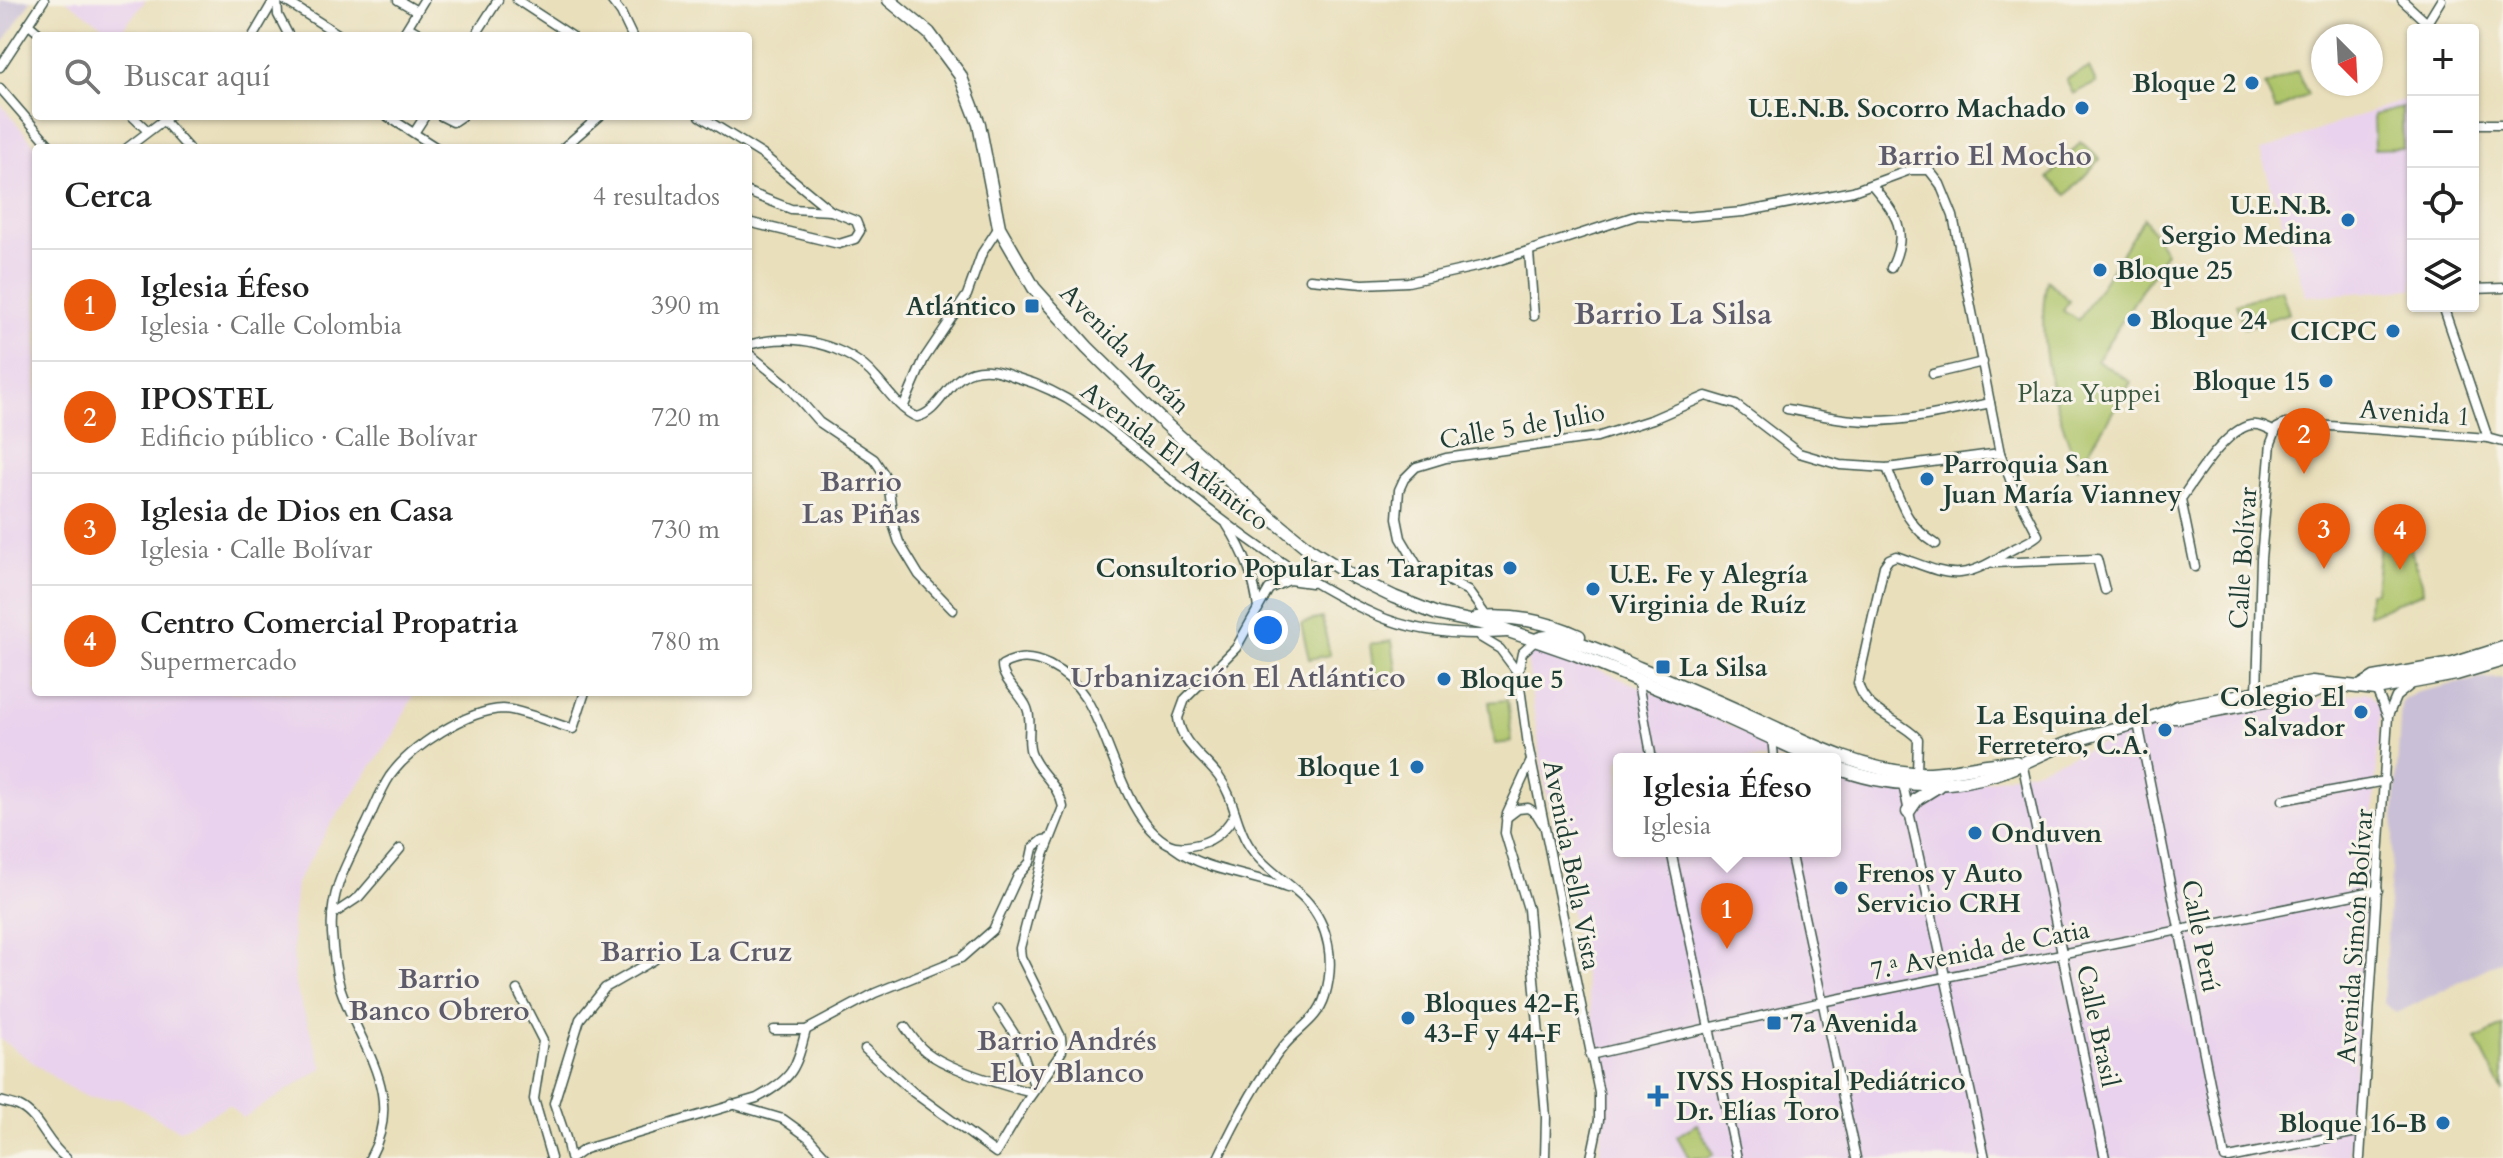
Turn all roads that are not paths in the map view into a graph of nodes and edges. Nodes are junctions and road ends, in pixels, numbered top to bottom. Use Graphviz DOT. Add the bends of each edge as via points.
graph roads {
  1 [pos="44,0"];
  2 [pos="276,0"];
  3 [pos="284,0"];
  4 [pos="398,0"];
  5 [pos="424,0"];
  6 [pos="498,0"];
  7 [pos="517,0"];
  8 [pos="611,0"];
  9 [pos="889,0"];
  10 [pos="2402,0"];
  11 [pos="2441,0"];
  12 [pos="417,11"];
  13 [pos="28,24"];
  14 [pos="2424,24"];
  15 [pos="2427,24"];
  16 [pos="408,27"];
  17 [pos="37,32"];
  18 [pos="256,32"];
  19 [pos="287,32"];
  20 [pos="335,32"];
  21 [pos="405,32"];
  22 [pos="417,32"];
  23 [pos="478,32"];
  24 [pos="566,32"];
  25 [pos="630,32"];
  26 [pos="0,67"];
  27 [pos="0,88"];
  28 [pos="136,120"];
  29 [pos="163,120"];
  30 [pos="167,120"];
  31 [pos="393,120"];
  32 [pos="422,120"];
  33 [pos="595,120"];
  34 [pos="706,120"];
  35 [pos="2479,124"];
  36 [pos="2503,124"];
  37 [pos="148,131"];
  38 [pos="414,133"];
  39 [pos="49,144"];
  40 [pos="132,144"];
  41 [pos="185,144"];
  42 [pos="431,144"];
  43 [pos="568,144"];
  44 [pos="745,144"];
  45 [pos="752,148"];
  46 [pos="1872,185"];
  47 [pos="752,194"];
  48 [pos="831,211"];
  49 [pos="752,223"];
  50 [pos="999,227"];
  51 [pos="1529,252"];
  52 [pos="1891,268"];
  53 [pos="1310,279"];
  54 [pos="2503,288"];
  55 [pos="2479,289"];
  56 [pos="2445,312"];
  57 [pos="1534,316"];
  58 [pos="752,344"];
  59 [pos="752,356"];
  60 [pos="1983,362"];
  61 [pos="1933,374"];
  62 [pos="1990,403"];
  63 [pos="903,408"];
  64 [pos="1787,409"];
  65 [pos="2276,430"];
  66 [pos="2488,438"];
  67 [pos="2503,442"];
  68 [pos="2000,453"];
  69 [pos="1887,468"];
  70 [pos="1225,521"];
  71 [pos="1936,544"];
  72 [pos="1993,563"];
  73 [pos="2195,567"];
  74 [pos="2105,590"];
  75 [pos="1334,592"];
  76 [pos="953,610"];
  77 [pos="1258,610"];
  78 [pos="1487,617"];
  79 [pos="1460,620"];
  80 [pos="1559,627"];
  81 [pos="1512,633"];
  82 [pos="1476,635"];
  83 [pos="1536,640"];
  84 [pos="2503,648"];
  85 [pos="1619,660"];
  86 [pos="2503,660"];
  87 [pos="1518,673"];
  88 [pos="1638,674"];
  89 [pos="2417,682"];
  90 [pos="2331,684"];
  91 [pos="2361,686"];
  92 [pos="2376,689"];
  93 [pos="2257,692"];
  94 [pos="584,696"];
  95 [pos="2388,716"];
  96 [pos="2157,717"];
  97 [pos="2138,723"];
  98 [pos="1774,733"];
  99 [pos="1651,753"];
  100 [pos="1774,753"];
  101 [pos="1807,753"];
  102 [pos="1815,753"];
  103 [pos="2022,762"];
  104 [pos="1530,763"];
  105 [pos="1841,765"];
  106 [pos="1917,773"];
  107 [pos="1902,777"];
  108 [pos="2385,781"];
  109 [pos="1950,782"];
  110 [pos="2283,800"];
  111 [pos="1908,812"];
  112 [pos="1235,813"];
  113 [pos="1505,818"];
  114 [pos="1546,830"];
  115 [pos="1050,839"];
  116 [pos="1172,846"];
  117 [pos="400,849"];
  118 [pos="1672,857"];
  119 [pos="1791,857"];
  120 [pos="2378,890"];
  121 [pos="1295,892"];
  122 [pos="332,915"];
  123 [pos="2179,930"];
  124 [pos="2062,953"];
  125 [pos="654,960"];
  126 [pos="1947,977"];
  127 [pos="517,990"];
  128 [pos="1822,1002"];
  129 [pos="998,1009"];
  130 [pos="905,1027"];
  131 [pos="1710,1028"];
  132 [pos="774,1030"];
  133 [pos="806,1030"];
  134 [pos="865,1049"];
  135 [pos="1590,1055"];
  136 [pos="1033,1090"];
  137 [pos="0,1101"];
  138 [pos="732,1104"];
  139 [pos="2362,1131"];
  140 [pos="66,1158"];
  141 [pos="370,1158"];
  142 [pos="551,1158"];
  143 [pos="571,1158"];
  144 [pos="827,1158"];
  145 [pos="1218,1158"];
  146 [pos="1545,1158"];
  147 [pos="1591,1158"];
  148 [pos="1737,1158"];
  149 [pos="1856,1158"];
  150 [pos="1985,1158"];
  151 [pos="2105,1158"];
  152 [pos="2227,1158"];
  153 [pos="2360,1158"];
  1 -- 13 [label="street"];
  2 -- 18 [label="street"];
  2 -- 19 [label="street"];
  3 -- 20 [label="street"];
  4 -- 12 [label="street"];
  5 -- 12 [label="street"];
  6 -- 23 [label="street"];
  7 -- 24 [label="street"];
  8 -- 25 [label="street"];
  9 -- 50 [label="main road, Avenida Morán" via="929,33 960,75 979,124"];
  10 -- 14 [label="street"];
  11 -- 15 [label="street"];
  12 -- 16 [label="street"];
  13 -- 17 [label="street"];
  13 -- 26 [label="street"];
  16 -- 21 [label="street"];
  16 -- 22 [label="street"];
  27 -- 39 [label="street"];
  28 -- 37 [label="street"];
  29 -- 37 [label="street"];
  30 -- 41 [label="street"];
  31 -- 38 [label="street"];
  32 -- 38 [label="street"];
  33 -- 43 [label="street"];
  34 -- 44 [label="street"];
  35 -- 36 [label="street"];
  37 -- 40 [label="street"];
  38 -- 42 [label="street"];
  45 -- 48 [label="street"];
  46 -- 51 [label="street" via="1743,212 1638,215"];
  46 -- 52 [label="street" via="1900,227 1899,251"];
  46 -- 60 [label="street" via="1910,170 1929,170 1940,184 1953,216"];
  47 -- 48 [label="street" via="791,209"];
  48 -- 49 [label="street" via="856,221 858,235 839,244"];
  50 -- 63 [label="street" via="982,253 967,295 924,359"];
  50 -- 79 [label="main road, Avenida Morán" via="1034,288 1087,347 1270,517 1353,577"];
  51 -- 53 [label="street" via="1408,282"];
  51 -- 57 [label="street"];
  54 -- 55 [label="street"];
  56 -- 66 [label="street"];
  58 -- 63 [label="street" via="785,339 840,352 861,362"];
  59 -- 76 [label="street" via="785,383 819,422 874,459 889,489 899,542 919,575"];
  60 -- 61 [label="street"];
  60 -- 62 [label="street"];
  62 -- 64 [label="street" via="1873,421"];
  62 -- 68 [label="street"];
  63 -- 70 [label="street, Avenida El Atlántico" via="912,416 924,415 952,383 973,372 989,370 1036,382 1093,415"];
  65 -- 66 [label="street, Avenida 1" via="2285,424 2317,425"];
  65 -- 73 [label="street, Avenida 1" via="2251,425 2236,431 2181,499"];
  65 -- 93 [label="street, Calle Bolívar" via="2261,559"];
  66 -- 67 [label="street, Avenida 1"];
  68 -- 69 [label="street, Calle 5 de Julio"];
  68 -- 72 [label="street" via="2038,535"];
  69 -- 71 [label="street" via="1908,520"];
  69 -- 78 [label="street, Calle 5 de Julio" via="1840,465 1799,453 1736,405 1706,396 1597,437 1416,467 1399,490 1401,538 1417,565 1468,591"];
  70 -- 75 [label="street, Avenida El Atlántico"];
  70 -- 77 [label="street" via="1246,560"];
  72 -- 74 [label="street" via="2097,559"];
  72 -- 106 [label="street" via="1958,575 1896,556 1884,566 1858,683 1873,708 1918,739"];
  75 -- 77 [label="street" via="1303,580 1280,582 1265,594"];
  75 -- 82 [label="street, Avenida El Atlántico" via="1395,621"];
  77 -- 112 [label="street" via="1230,656 1185,699 1178,718 1185,739 1224,784"];
  78 -- 79 [label="main road, Avenida Morán"];
  78 -- 80 [label="main road, Avenida Morán"];
  79 -- 81 [label="main road, Avenida Morán"];
  80 -- 81 [label="main road"];
  80 -- 85 [label="main road, Avenida Morán" via="1607,648"];
  81 -- 82 [label="street, Avenida El Atlántico"];
  81 -- 83 [label="main road, Avenida Morán"];
  82 -- 87 [label="street" via="1500,649"];
  83 -- 85 [label="main road" via="1562,638"];
  83 -- 87 [label="street" via="1522,653"];
  83 -- 88 [label="main road"];
  84 -- 91 [label="main road" via="2453,664 2374,678"];
  85 -- 88 [label="main road"];
  86 -- 89 [label="main road"];
  87 -- 104 [label="street, Avenida Bella Vista"];
  88 -- 98 [label="main road"];
  88 -- 99 [label="street"];
  89 -- 92 [label="main road"];
  89 -- 95 [label="street" via="2396,697"];
  90 -- 91 [label="main road"];
  90 -- 93 [label="main road" via="2312,682"];
  90 -- 96 [label="main road" via="2314,692"];
  91 -- 92 [label="main road"];
  92 -- 95 [label="street, Avenida Simón Bolívar"];
  93 -- 96 [label="main road" via="2177,707"];
  94 -- 122 [label="street" via="573,729 497,709 441,733 409,755 385,785 345,862"];
  95 -- 108 [label="street, Avenida Simón Bolívar"];
  96 -- 97 [label="main road"];
  97 -- 103 [label="main road"];
  97 -- 123 [label="street, Calle Perú"];
  98 -- 100 [label="street"];
  98 -- 101 [label="main road"];
  98 -- 102 [label="main road"];
  103 -- 106 [label="main road"];
  103 -- 109 [label="main road" via="1999,773"];
  103 -- 124 [label="street, Calle Brasil"];
  104 -- 113 [label="street"];
  104 -- 114 [label="street, Avenida Bella Vista"];
  105 -- 107 [label="main road"];
  106 -- 107 [label="main road"];
  107 -- 109 [label="main road"];
  107 -- 111 [label="street"];
  108 -- 110 [label="street"];
  108 -- 120 [label="street, Avenida Simón Bolívar"];
  109 -- 111 [label="main road" via="1925,792"];
  111 -- 126 [label="street"];
  112 -- 116 [label="street" via="1215,838"];
  112 -- 121 [label="street" via="1254,854"];
  113 -- 114 [label="street" via="1528,808"];
  113 -- 146 [label="street" via="1508,851 1528,909"];
  114 -- 135 [label="street, Avenida Bella Vista"];
  115 -- 116 [label="street" via="1062,815 1061,798 1032,756 1027,707 1002,670 1002,665 1022,657 1051,666 1077,685 1139,813"];
  115 -- 133 [label="street" via="1033,848 993,930 970,952"];
  115 -- 136 [label="street" via="1020,948 1063,1045"];
  116 -- 121 [label="street" via="1196,861"];
  117 -- 122 [label="street" via="359,897"];
  118 -- 131 [label="street"];
  119 -- 128 [label="street"];
  120 -- 123 [label="street, 7.ª Avenida de Catia"];
  120 -- 139 [label="street, Avenida Simón Bolívar"];
  121 -- 145 [label="street" via="1317,916 1327,938 1331,960 1325,999 1313,1019 1284,1045"];
  122 -- 141 [label="street" via="340,985 385,1101"];
  123 -- 124 [label="street, 7.ª Avenida de Catia"];
  123 -- 152 [label="street, Calle Perú"];
  124 -- 126 [label="street, 7.ª Avenida de Catia"];
  124 -- 151 [label="street, Calle Brasil"];
  125 -- 143 [label="street" via="605,988 580,1019 554,1103"];
  126 -- 128 [label="street, 7.ª Avenida de Catia"];
  126 -- 150 [label="street"];
  127 -- 142 [label="street" via="543,1041 534,1099"];
  128 -- 131 [label="street, 7.ª Avenida de Catia"];
  128 -- 149 [label="street"];
  129 -- 136 [label="street" via="1017,1038"];
  130 -- 136 [label="street" via="921,1048 939,1059 999,1084"];
  131 -- 135 [label="street, 7.ª Avenida de Catia"];
  131 -- 148 [label="street"];
  132 -- 133 [label="street"];
  133 -- 138 [label="street" via="786,1080 757,1098"];
  134 -- 136 [label="street" via="996,1153"];
  135 -- 147 [label="street, Avenida Bella Vista" via="1599,1093"];
  137 -- 140 [label="street" via="28,1113"];
  138 -- 143 [label="street" via="585,1149"];
  138 -- 144 [label="street" via="783,1119"];
  139 -- 152 [label="street"];
  139 -- 153 [label="street, Avenida Simón Bolívar"];
}
